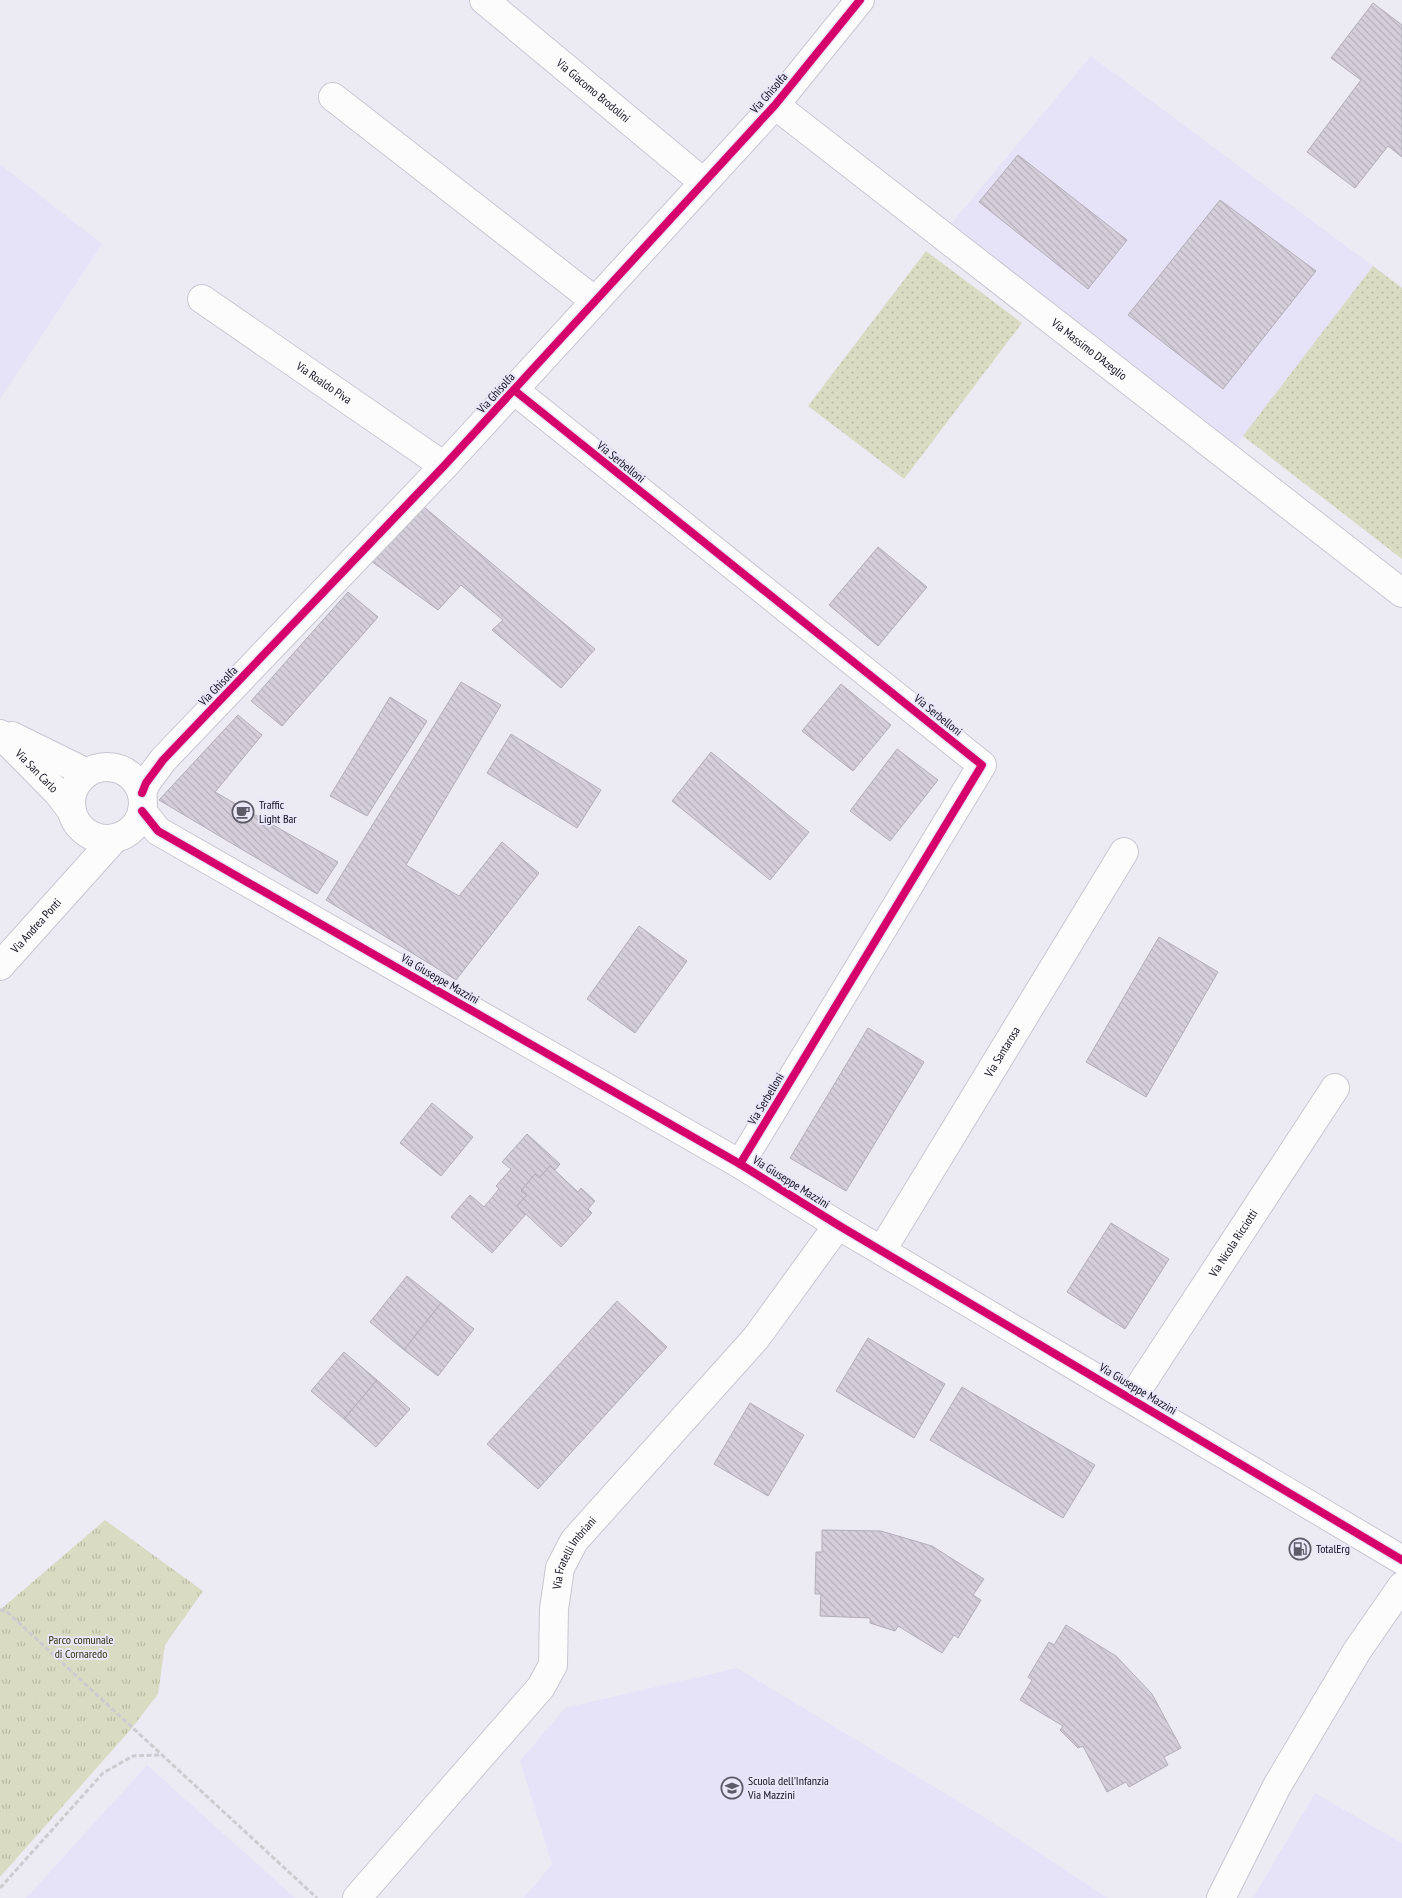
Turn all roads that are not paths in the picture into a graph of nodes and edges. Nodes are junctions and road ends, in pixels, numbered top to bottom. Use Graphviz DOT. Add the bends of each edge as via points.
graph roads {
  1 [pos="484,0"];
  2 [pos="860,0"];
  3 [pos="333,97"];
  4 [pos="775,106"];
  5 [pos="703,182"];
  6 [pos="202,299"];
  7 [pos="595,301"];
  8 [pos="514,390"];
  9 [pos="444,466"];
  10 [pos="1402,593"];
  11 [pos="0,730"];
  12 [pos="0,734"];
  13 [pos="87,773"];
  14 [pos="71,810"];
  15 [pos="130,816"];
  16 [pos="1124,852"];
  17 [pos="0,966"];
  18 [pos="1335,1088"];
  19 [pos="740,1164"];
  20 [pos="838,1225"];
  21 [pos="882,1250"];
  22 [pos="1132,1398"];
  23 [pos="1402,1560"];
  24 [pos="1402,1586"];
  25 [pos="357,1898"];
  26 [pos="1222,1898"];
  1 -- 5 [label="street, Via Giacomo Brodolini"];
  2 -- 4 [label="street, Via Ghisolfa"];
  3 -- 7 [label="street"];
  4 -- 5 [label="street, Via Ghisolfa"];
  4 -- 10 [label="street, Via Massimo D'Azeglio"];
  5 -- 7 [label="street, Via Ghisolfa"];
  6 -- 9 [label="street, Via Roaldo Piva"];
  7 -- 8 [label="street, Via Ghisolfa"];
  8 -- 9 [label="street, Via Ghisolfa"];
  8 -- 19 [label="street, Via Serbelloni" via="982,765"];
  9 -- 15 [label="street, Via Ghisolfa" via="163,760 146,783"];
  11 -- 13 [label="street, Via San Carlo"];
  12 -- 14 [label="street, Via San Carlo"];
  13 -- 14 [label="street" via="74,788"];
  13 -- 15 [label="street" via="111,767 126,772"];
  14 -- 15 [label="street" via="85,833"];
  15 -- 17 [label="street, Via Andrea Ponti"];
  15 -- 19 [label="street, Via Giuseppe Mazzini"];
  16 -- 21 [label="street, Via Santarosa"];
  18 -- 22 [label="street, Via Nicola Ricciotti"];
  19 -- 20 [label="street, Via Giuseppe Mazzini"];
  20 -- 21 [label="street, Via Giuseppe Mazzini"];
  20 -- 25 [label="street, Via Fratelli Imbriani" via="756,1338 574,1541 560,1568 554,1609 553,1665 541,1687"];
  21 -- 22 [label="street, Via Giuseppe Mazzini"];
  22 -- 23 [label="street, Via Giuseppe Mazzini"];
  24 -- 26 [label="street" via="1357,1651 1277,1786"];
}
